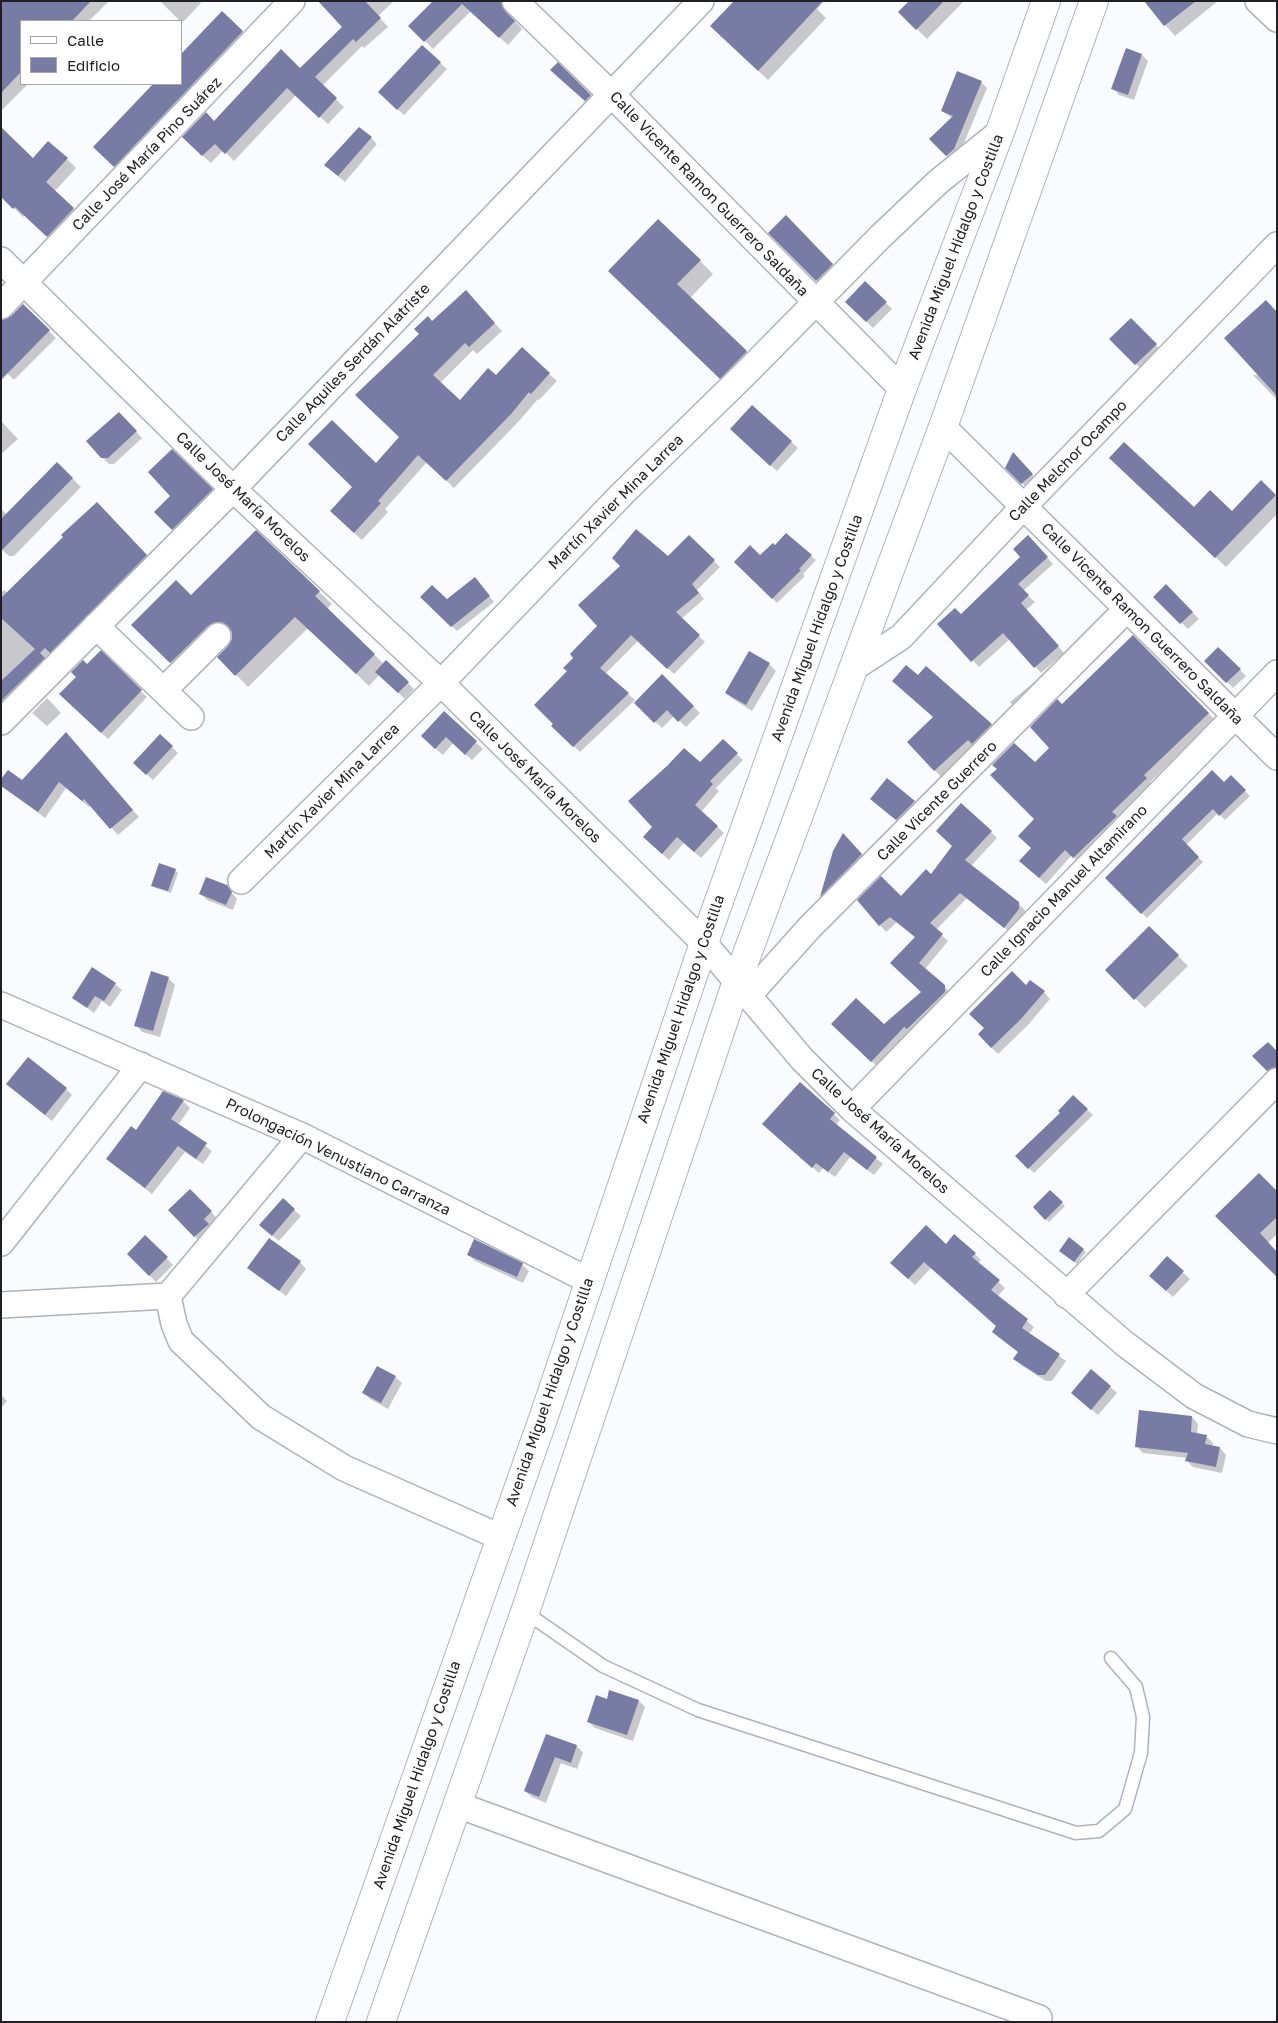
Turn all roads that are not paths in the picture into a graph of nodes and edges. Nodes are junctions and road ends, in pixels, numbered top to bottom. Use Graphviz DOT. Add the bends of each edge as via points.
graph roads {
  1 [pos="292,1"];
  2 [pos="514,1"];
  3 [pos="701,1"];
  4 [pos="1046,1"];
  5 [pos="1094,1"];
  6 [pos="1258,1"];
  7 [pos="1277,19"];
  8 [pos="611,94"];
  9 [pos="1000,132"];
  10 [pos="1277,245"];
  11 [pos="1,260"];
  12 [pos="24,283"];
  13 [pos="816,302"];
  14 [pos="1,306"];
  15 [pos="902,389"];
  16 [pos="943,427"];
  17 [pos="233,489"];
  18 [pos="1024,506"];
  19 [pos="1127,609"];
  20 [pos="96,626"];
  21 [pos="218,636"];
  22 [pos="852,669"];
  23 [pos="1277,673"];
  24 [pos="441,683"];
  25 [pos="164,690"];
  26 [pos="1235,716"];
  27 [pos="191,717"];
  28 [pos="1,722"];
  29 [pos="1277,757"];
  30 [pos="241,881"];
  31 [pos="704,943"];
  32 [pos="743,988"];
  33 [pos="1,1005"];
  34 [pos="141,1066"];
  35 [pos="1277,1081"];
  36 [pos="852,1109"];
  37 [pos="302,1136"];
  38 [pos="1,1243"];
  39 [pos="588,1280"];
  40 [pos="1066,1295"];
  41 [pos="168,1296"];
  42 [pos="1,1305"];
  43 [pos="1277,1431"];
  44 [pos="500,1537"];
  45 [pos="525,1612"];
  46 [pos="1112,1658"];
  47 [pos="458,1804"];
  48 [pos="1039,2018"];
  49 [pos="330,2022"];
  50 [pos="381,2022"];
  1 -- 12 [label="street, Calle José María Pino Suárez"];
  2 -- 8 [label="street, Calle Vicente Ramon Guerrero Saldaña"];
  3 -- 8 [label="street, Calle Aquiles Serdán Alatriste"];
  4 -- 9 [label="main road, Avenida Miguel Hidalgo y Costilla"];
  5 -- 16 [label="main road"];
  6 -- 7 [label="street"];
  8 -- 13 [label="street, Calle Vicente Ramon Guerrero Saldaña"];
  8 -- 17 [label="street, Calle Aquiles Serdán Alatriste"];
  9 -- 13 [label="street, Martín Xavier Mina Larrea" via="938,182"];
  9 -- 15 [label="main road, Avenida Miguel Hidalgo y Costilla"];
  10 -- 18 [label="street, Calle Melchor Ocampo"];
  11 -- 12 [label="street, Calle José María Morelos"];
  12 -- 14 [label="street, Calle José María Pino Suárez"];
  12 -- 17 [label="street, Calle José María Morelos"];
  13 -- 15 [label="street, Calle Vicente Ramon Guerrero Saldaña"];
  13 -- 24 [label="street, Martín Xavier Mina Larrea" via="622,494"];
  15 -- 31 [label="main road, Avenida Miguel Hidalgo y Costilla"];
  16 -- 18 [label="street, Calle Vicente Ramon Guerrero Saldaña"];
  16 -- 22 [label="main road"];
  17 -- 20 [label="street, Calle Aquiles Serdán Alatriste"];
  17 -- 24 [label="street, Calle José María Morelos"];
  18 -- 19 [label="street, Calle Vicente Ramon Guerrero Saldaña"];
  18 -- 22 [label="street, Calle Melchor Ocampo" via="901,637"];
  19 -- 26 [label="street, Calle Vicente Ramon Guerrero Saldaña"];
  19 -- 32 [label="street, Calle Vicente Guerrero" via="810,927"];
  20 -- 25 [label="street"];
  20 -- 28 [label="street, Calle Aquiles Serdán Alatriste"];
  21 -- 25 [label="street"];
  22 -- 32 [label="main road"];
  23 -- 26 [label="street, Calle Ignacio Manuel Altamirano"];
  24 -- 30 [label="street, Martín Xavier Mina Larrea"];
  24 -- 31 [label="street, Calle José María Morelos"];
  25 -- 27 [label="street"];
  26 -- 29 [label="street, Calle Vicente Ramon Guerrero Saldaña"];
  26 -- 36 [label="street, Calle Ignacio Manuel Altamirano"];
  31 -- 32 [label="street, Calle José María Morelos"];
  31 -- 39 [label="main road, Avenida Miguel Hidalgo y Costilla"];
  32 -- 36 [label="street, Calle José María Morelos" via="802,1059"];
  32 -- 45 [label="main road"];
  33 -- 34 [label="street, Prolongación Venustiano Carranza"];
  34 -- 37 [label="street, Prolongación Venustiano Carranza"];
  34 -- 38 [label="street"];
  35 -- 40 [label="street"];
  36 -- 40 [label="street, Calle José María Morelos"];
  37 -- 39 [label="street, Prolongación Venustiano Carranza"];
  37 -- 41 [label="street"];
  39 -- 44 [label="main road, Avenida Miguel Hidalgo y Costilla"];
  40 -- 43 [label="street, Calle José María Morelos" via="1194,1396 1248,1424"];
  41 -- 42 [label="street"];
  41 -- 44 [label="street" via="174,1324 182,1341 261,1417 344,1468"];
  44 -- 49 [label="main road, Avenida Miguel Hidalgo y Costilla"];
  45 -- 46 [label="lane" via="603,1666 698,1710 1076,1833 1099,1831 1125,1809 1141,1753 1143,1717 1136,1687"];
  45 -- 47 [label="main road"];
  47 -- 48 [label="street"];
  47 -- 50 [label="main road"];
}
